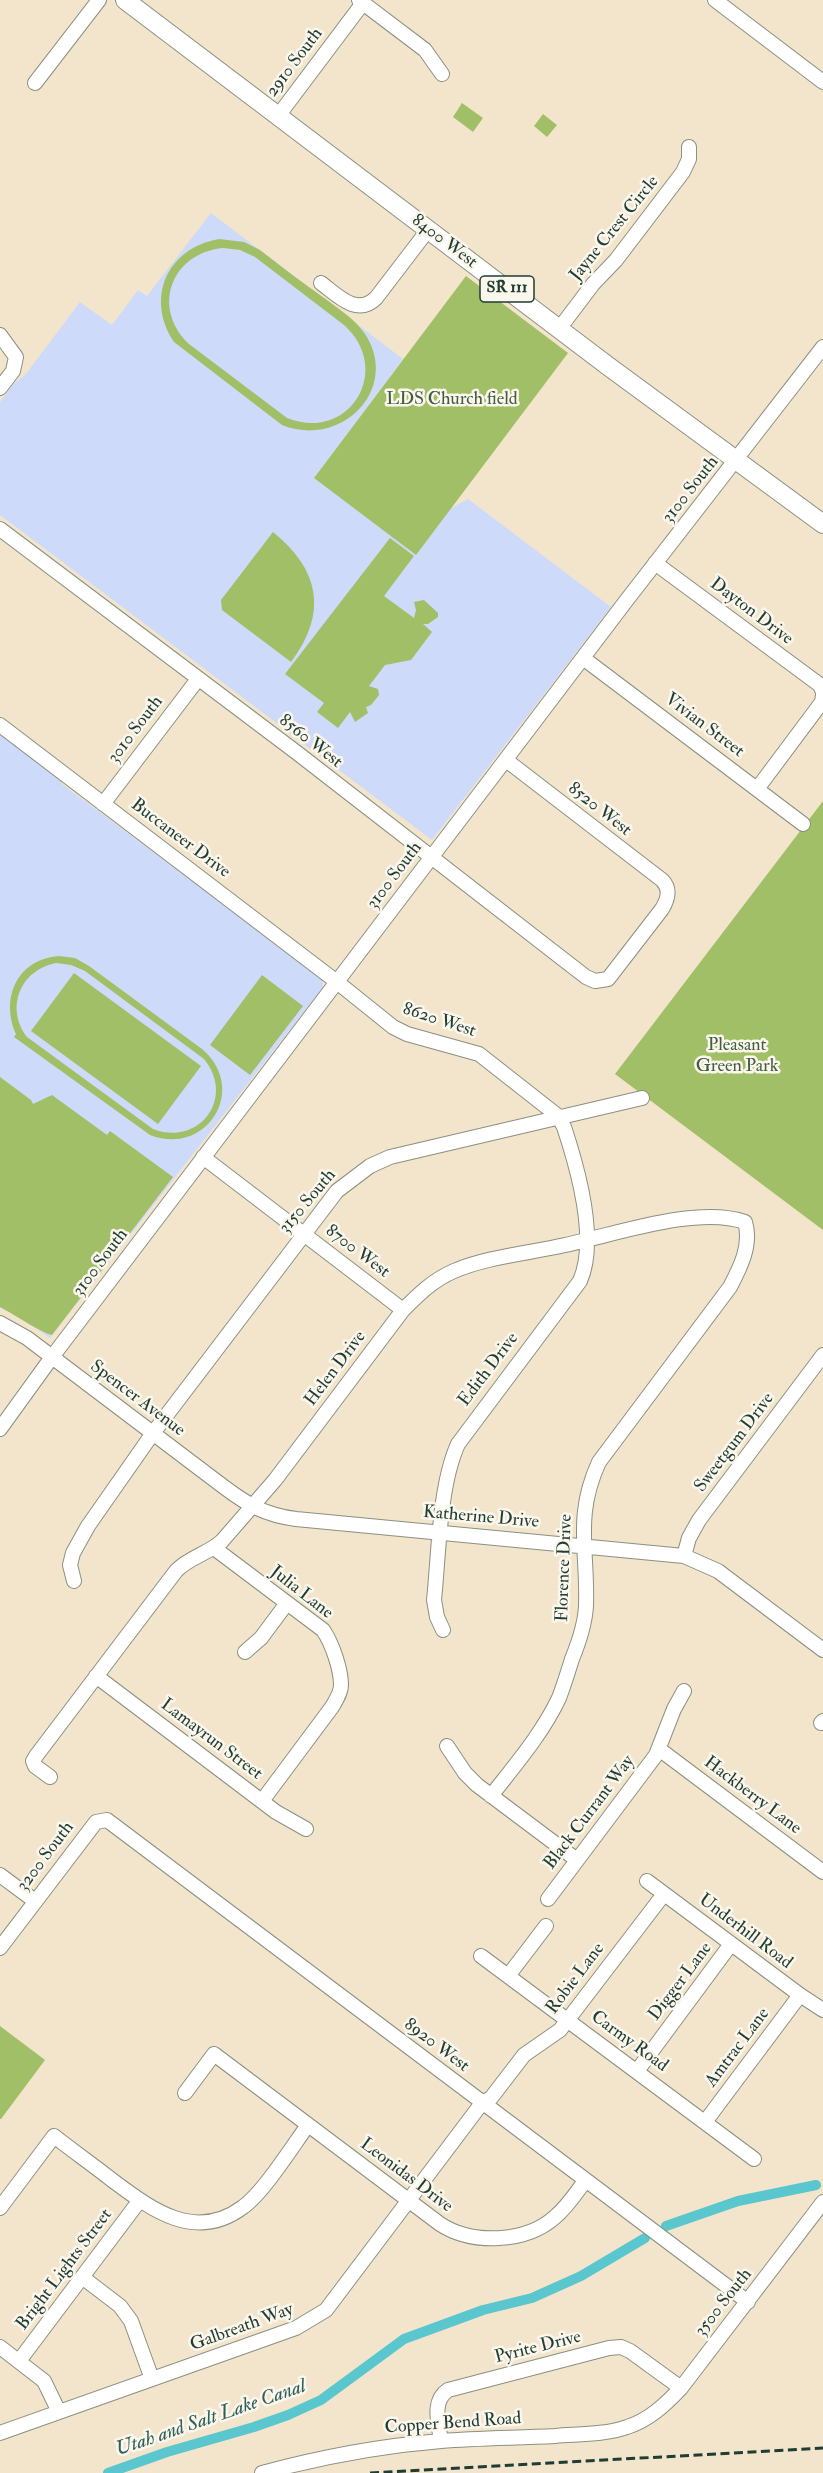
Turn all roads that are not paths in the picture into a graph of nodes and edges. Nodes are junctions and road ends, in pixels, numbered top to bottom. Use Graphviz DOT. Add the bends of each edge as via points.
graph roads {
  1 [pos="99,0"];
  2 [pos="125,0"];
  3 [pos="715,0"];
  4 [pos="361,1"];
  5 [pos="442,74"];
  6 [pos="823,82"];
  7 [pos="35,84"];
  8 [pos="278,116"];
  9 [pos="688,147"];
  10 [pos="428,230"];
  11 [pos="321,283"];
  12 [pos="559,328"];
  13 [pos="0,335"];
  14 [pos="823,347"];
  15 [pos="0,388"];
  16 [pos="737,461"];
  17 [pos="823,524"];
  18 [pos="0,529"];
  19 [pos="655,563"];
  20 [pos="583,658"];
  21 [pos="198,679"];
  22 [pos="823,694"];
  23 [pos="0,725"];
  24 [pos="506,760"];
  25 [pos="757,789"];
  26 [pos="103,804"];
  27 [pos="803,824"];
  28 [pos="431,858"];
  29 [pos="598,981"];
  30 [pos="337,982"];
  31 [pos="642,1098"];
  32 [pos="558,1116"];
  33 [pos="203,1157"];
  34 [pos="745,1222"];
  35 [pos="304,1234"];
  36 [pos="588,1240"];
  37 [pos="403,1310"];
  38 [pos="0,1323"];
  39 [pos="823,1355"];
  40 [pos="52,1357"];
  41 [pos="0,1429"];
  42 [pos="153,1433"];
  43 [pos="251,1507"];
  44 [pos="441,1532"];
  45 [pos="583,1546"];
  46 [pos="214,1548"];
  47 [pos="684,1556"];
  48 [pos="74,1581"];
  49 [pos="287,1603"];
  50 [pos="443,1630"];
  51 [pos="823,1650"];
  52 [pos="245,1652"];
  53 [pos="96,1676"];
  54 [pos="684,1691"];
  55 [pos="447,1746"];
  56 [pos="659,1749"];
  57 [pos="50,1777"];
  58 [pos="491,1796"];
  59 [pos="262,1801"];
  60 [pos="103,1820"];
  61 [pos="306,1829"];
  62 [pos="577,1860"];
  63 [pos="823,1872"];
  64 [pos="0,1875"];
  65 [pos="647,1881"];
  66 [pos="664,1894"];
  67 [pos="548,1899"];
  68 [pos="35,1901"];
  69 [pos="546,1926"];
  70 [pos="731,1944"];
  71 [pos="0,1948"];
  72 [pos="481,1956"];
  73 [pos="508,1976"];
  74 [pos="800,1995"];
  75 [pos="823,2010"];
  76 [pos="567,2019"];
  77 [pos="637,2071"];
  78 [pos="185,2093"];
  79 [pos="482,2103"];
  80 [pos="705,2122"];
  81 [pos="308,2125"];
  82 [pos="754,2159"];
  83 [pos="585,2181"];
  84 [pos="140,2200"];
  85 [pos="409,2201"];
  86 [pos="823,2202"];
  87 [pos="0,2208"];
  88 [pos="82,2277"];
  89 [pos="748,2302"];
  90 [pos="0,2347"];
  91 [pos="19,2361"];
  92 [pos="152,2379"];
  93 [pos="681,2388"];
  94 [pos="58,2412"];
  95 [pos="647,2418"];
  96 [pos="0,2433"];
  97 [pos="441,2441"];
  98 [pos="262,2473"];
  1 -- 7 [label="street"];
  2 -- 8 [label="main road, 8400 West / SR 111"];
  3 -- 6 [label="street"];
  4 -- 5 [label="street" via="424,50"];
  4 -- 8 [label="street, 2910 South"];
  8 -- 10 [label="main road, 8400 West / SR 111"];
  9 -- 12 [label="street, Jayne Crest Circle" via="689,159 683,172"];
  10 -- 11 [label="street" via="369,305 351,304"];
  10 -- 12 [label="main road, 8400 West / SR 111"];
  12 -- 16 [label="main road, 8400 West / SR 111"];
  13 -- 15 [label="street" via="16,357 13,371"];
  14 -- 16 [label="street, 3100 South"];
  16 -- 17 [label="main road, 8400 West / SR 111"];
  16 -- 19 [label="street, 3100 South"];
  18 -- 21 [label="street, 8560 West"];
  19 -- 20 [label="street, 3100 South"];
  19 -- 22 [label="street, Dayton Drive" via="820,685"];
  20 -- 24 [label="street, 3100 South"];
  20 -- 25 [label="street, Vivian Street"];
  21 -- 26 [label="street, 3010 South"];
  21 -- 28 [label="street, 8560 West"];
  22 -- 25 [label="street" via="822,702"];
  23 -- 26 [label="street, Buccaneer Drive"];
  24 -- 28 [label="street, 3100 South"];
  24 -- 29 [label="street, 8520 West" via="662,880 668,890 662,909 611,977"];
  25 -- 27 [label="street, Vivian Street"];
  26 -- 30 [label="street, Buccaneer Drive"];
  28 -- 29 [label="street, 8560 West" via="586,977"];
  28 -- 30 [label="street, 3100 South"];
  30 -- 32 [label="street, 8620 West" via="393,1027 479,1054"];
  30 -- 33 [label="street, 3100 South"];
  31 -- 32 [label="street, 3150 South"];
  32 -- 35 [label="street, 3150 South" via="397,1155 370,1166 337,1191"];
  32 -- 36 [label="street, Edith Drive" via="569,1142"];
  33 -- 35 [label="street, 8700 West"];
  33 -- 40 [label="street, 3100 South"];
  34 -- 36 [label="street, Helen Drive" via="722,1218 676,1220"];
  34 -- 45 [label="street, Florence Drive" via="743,1260 729,1287 599,1462 586,1500"];
  35 -- 37 [label="street, 8700 West"];
  35 -- 42 [label="street, 3150 South"];
  36 -- 37 [label="street, Helen Drive" via="460,1269 426,1287"];
  36 -- 44 [label="street, Edith Drive" via="580,1281 458,1444 447,1473"];
  37 -- 43 [label="street, Helen Drive"];
  38 -- 40 [label="street, Spencer Avenue"];
  39 -- 47 [label="street, Sweetgum Drive" via="699,1520"];
  40 -- 41 [label="street, 3100 South"];
  40 -- 42 [label="street, Spencer Avenue"];
  42 -- 43 [label="street, Spencer Avenue"];
  42 -- 48 [label="street, 3150 South" via="80,1539 70,1565"];
  43 -- 44 [label="street, Katherine Drive" via="286,1518"];
  43 -- 46 [label="street, Helen Drive"];
  44 -- 45 [label="street, Katherine Drive"];
  44 -- 50 [label="street, Edith Drive" via="434,1600"];
  45 -- 47 [label="street, Katherine Drive"];
  45 -- 58 [label="street, Florence Drive" via="584,1625 559,1697"];
  46 -- 49 [label="street, Julia Lane"];
  46 -- 53 [label="street, Helen Drive" via="193,1557 176,1571"];
  47 -- 51 [label="street, Katherine Drive" via="718,1572"];
  49 -- 52 [label="street" via="261,1638"];
  49 -- 59 [label="street, Julia Lane" via="326,1634 341,1685 332,1707"];
  53 -- 57 [label="street, Helen Drive" via="33,1761"];
  53 -- 59 [label="street, Lamayrun Street"];
  54 -- 56 [label="street, Black Currant Way"];
  55 -- 58 [label="street" via="465,1773"];
  56 -- 62 [label="street, Black Currant Way"];
  56 -- 63 [label="street, Hackberry Lane"];
  58 -- 62 [label="street"];
  59 -- 61 [label="street, Lamayrun Street"];
  60 -- 68 [label="street, 3200 South" via="96,1822"];
  60 -- 79 [label="street, 8920 West" via="119,1828"];
  62 -- 67 [label="street, Black Currant Way"];
  64 -- 68 [label="street"];
  65 -- 66 [label="street, Underhill Road"];
  66 -- 70 [label="street, Underhill Road"];
  66 -- 76 [label="street, Robie Lane"];
  68 -- 71 [label="street, 3200 South"];
  69 -- 73 [label="street"];
  70 -- 74 [label="street, Underhill Road"];
  70 -- 77 [label="street, Digger Lane"];
  72 -- 73 [label="street, Carmy Road"];
  73 -- 76 [label="street, Carmy Road"];
  74 -- 75 [label="street, Underhill Road"];
  74 -- 80 [label="street, Amtrac Lane"];
  76 -- 77 [label="street, Carmy Road"];
  76 -- 79 [label="street, Robie Lane" via="561,2030 524,2055 491,2098"];
  77 -- 80 [label="street, Carmy Road"];
  78 -- 81 [label="street, Leonidas Drive" via="214,2054"];
  79 -- 83 [label="street, 8920 West"];
  79 -- 85 [label="street, Galbreath Way"];
  80 -- 82 [label="street, Carmy Road"];
  81 -- 84 [label="street" via="253,2199 225,2217 205,2222 180,2221"];
  81 -- 85 [label="street, Leonidas Drive"];
  83 -- 85 [label="street, Leonidas Drive" via="549,2222 521,2233 486,2239 449,2230"];
  83 -- 89 [label="street, 8920 West"];
  84 -- 87 [label="street" via="54,2136"];
  84 -- 88 [label="street, Bright Lights Street"];
  85 -- 92 [label="street, Galbreath Way" via="334,2301 317,2317"];
  86 -- 89 [label="street, 3500 South"];
  88 -- 91 [label="street, Bright Lights Street"];
  88 -- 92 [label="street" via="120,2306 131,2321"];
  89 -- 93 [label="street, 3500 South"];
  90 -- 91 [label="street"];
  91 -- 94 [label="street" via="44,2381"];
  92 -- 94 [label="street, Galbreath Way"];
  93 -- 95 [label="street, 3500 South"];
  93 -- 97 [label="street, Pyrite Drive" via="630,2350 609,2348 448,2390 437,2406"];
  94 -- 96 [label="street, Galbreath Way"];
  95 -- 97 [label="street, Copper Bend Road" via="608,2432"];
  97 -- 98 [label="street, Copper Bend Road" via="348,2453"];
}
